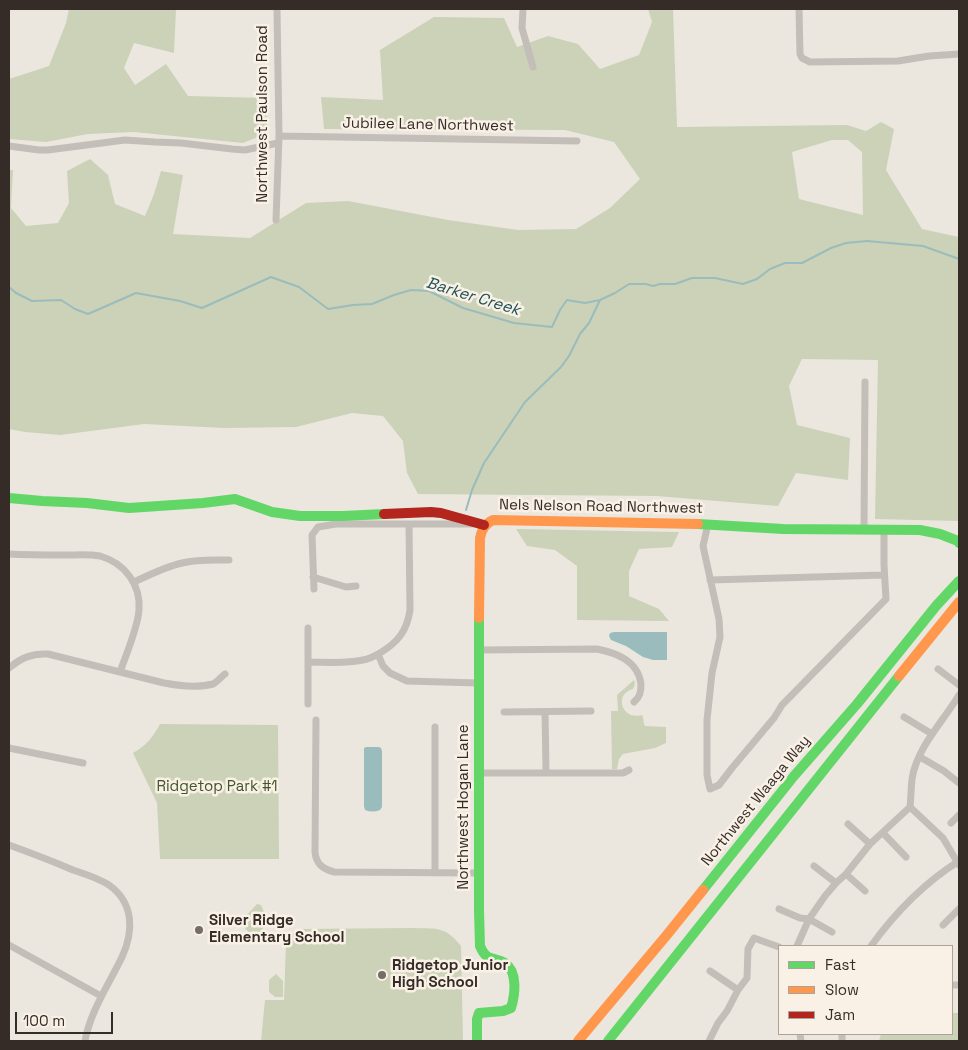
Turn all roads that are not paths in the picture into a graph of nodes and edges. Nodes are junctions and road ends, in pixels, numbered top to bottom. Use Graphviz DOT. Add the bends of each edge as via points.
graph roads {
  1 [pos="277,9"];
  2 [pos="522,9"];
  3 [pos="799,9"];
  4 [pos="959,54"];
  5 [pos="533,67"];
  6 [pos="278,140"];
  7 [pos="577,141"];
  8 [pos="9,146"];
  9 [pos="276,220"];
  10 [pos="865,382"];
  11 [pos="9,498"];
  12 [pos="409,524"];
  13 [pos="708,524"];
  14 [pos="482,525"];
  15 [pos="864,529"];
  16 [pos="884,530"];
  17 [pos="959,542"];
  18 [pos="9,554"];
  19 [pos="229,560"];
  20 [pos="959,571"];
  21 [pos="884,575"];
  22 [pos="313,577"];
  23 [pos="710,580"];
  24 [pos="959,581"];
  25 [pos="134,582"];
  26 [pos="356,586"];
  27 [pos="314,589"];
  28 [pos="959,602"];
  29 [pos="936,606"];
  30 [pos="308,628"];
  31 [pos="479,650"];
  32 [pos="378,654"];
  33 [pos="309,662"];
  34 [pos="9,668"];
  35 [pos="938,669"];
  36 [pos="120,672"];
  37 [pos="225,674"];
  38 [pos="480,683"];
  39 [pos="959,685"];
  40 [pos="959,695"];
  41 [pos="634,702"];
  42 [pos="308,704"];
  43 [pos="504,712"];
  44 [pos="545,712"];
  45 [pos="591,712"];
  46 [pos="904,717"];
  47 [pos="316,720"];
  48 [pos="435,727"];
  49 [pos="932,734"];
  50 [pos="9,748"];
  51 [pos="920,757"];
  52 [pos="84,763"];
  53 [pos="629,770"];
  54 [pos="546,772"];
  55 [pos="478,773"];
  56 [pos="959,783"];
  57 [pos="910,806"];
  58 [pos="959,815"];
  59 [pos="950,823"];
  60 [pos="848,824"];
  61 [pos="883,833"];
  62 [pos="870,844"];
  63 [pos="9,845"];
  64 [pos="906,857"];
  65 [pos="959,863"];
  66 [pos="814,866"];
  67 [pos="434,872"];
  68 [pos="479,873"];
  69 [pos="846,874"];
  70 [pos="836,883"];
  71 [pos="865,891"];
  72 [pos="779,909"];
  73 [pos="959,909"];
  74 [pos="809,919"];
  75 [pos="943,925"];
  76 [pos="832,932"];
  77 [pos="9,945"];
  78 [pos="797,945"];
  79 [pos="872,945"];
  80 [pos="778,947"];
  81 [pos="710,971"];
  82 [pos="738,990"];
  83 [pos="101,996"];
  84 [pos="636,1007"];
  85 [pos="592,1025"];
  86 [pos="85,1041"];
  87 [pos="477,1041"];
  88 [pos="574,1041"];
  89 [pos="578,1041"];
  90 [pos="608,1041"];
  91 [pos="613,1041"];
  92 [pos="709,1041"];
  1 -- 6 [label="street, Northwest Paulson Road"];
  2 -- 5 [label="street" via="522,28"];
  3 -- 4 [label="street" via="800,54 810,62 898,61"];
  6 -- 7 [label="street, Jubilee Lane Northwest"];
  6 -- 8 [label="street, Jubilee Lane Northwest" via="245,150 181,142 125,140 48,150"];
  6 -- 9 [label="street, Northwest Paulson Road"];
  10 -- 15 [label="street"];
  11 -- 14 [label="main road, Nels Nelson Road Northwest" via="129,508 235,499 272,512 300,516 431,512"];
  12 -- 14 [label="street"];
  12 -- 22 [label="street" via="318,527 312,535"];
  12 -- 32 [label="street" via="408,620 397,640"];
  13 -- 14 [label="main road, Nels Nelson Road Northwest" via="492,520"];
  13 -- 15 [label="main road, Nels Nelson Road Northwest" via="782,529"];
  13 -- 23 [label="street" via="703,546"];
  14 -- 31 [label="main road, Northwest Hogan Lane" via="478,552"];
  15 -- 16 [label="main road, Nels Nelson Road Northwest"];
  16 -- 17 [label="main road, Nels Nelson Road Northwest" via="932,531"];
  16 -- 21 [label="street"];
  18 -- 25 [label="street" via="99,556 118,565"];
  19 -- 25 [label="street" via="183,562"];
  20 -- 29 [label="main road"];
  21 -- 23 [label="street"];
  21 -- 23 [label="street" via="886,599 782,704 719,785 710,789 707,720 720,637"];
  22 -- 26 [label="street" via="346,587"];
  22 -- 27 [label="street"];
  24 -- 29 [label="main road, Northwest Waaga Way"];
  25 -- 36 [label="street" via="139,612"];
  28 -- 84 [label="main road"];
  29 -- 85 [label="main road, Northwest Waaga Way"];
  30 -- 33 [label="street"];
  31 -- 38 [label="main road, Northwest Hogan Lane"];
  31 -- 41 [label="street" via="597,649 611,652 626,659 638,671 641,690"];
  32 -- 33 [label="street" via="348,662"];
  32 -- 38 [label="street" via="390,673 407,681"];
  33 -- 42 [label="street"];
  34 -- 36 [label="street" via="18,660 38,653"];
  35 -- 39 [label="street"];
  36 -- 37 [label="street" via="180,686 215,683"];
  38 -- 55 [label="main road, Northwest Hogan Lane"];
  40 -- 49 [label="street"];
  43 -- 44 [label="street"];
  44 -- 45 [label="street"];
  44 -- 54 [label="street"];
  46 -- 49 [label="street"];
  47 -- 67 [label="street" via="315,852 320,865 334,872"];
  48 -- 67 [label="street"];
  49 -- 51 [label="street"];
  50 -- 52 [label="street"];
  51 -- 56 [label="street"];
  51 -- 57 [label="street" via="912,778"];
  53 -- 54 [label="street" via="623,773"];
  54 -- 55 [label="street"];
  55 -- 68 [label="main road, Northwest Hogan Lane"];
  57 -- 61 [label="street"];
  57 -- 65 [label="street" via="943,838"];
  58 -- 59 [label="street"];
  60 -- 62 [label="street"];
  61 -- 62 [label="street"];
  61 -- 64 [label="street"];
  62 -- 69 [label="street"];
  63 -- 83 [label="street" via="108,884 123,900 130,920 129,938"];
  65 -- 79 [label="street" via="906,904"];
  66 -- 70 [label="street"];
  67 -- 68 [label="street"];
  68 -- 87 [label="main road, Northwest Hogan Lane" via="480,946 490,959 504,961 510,966 513,1002 512,1008 506,1011 480,1013"];
  69 -- 70 [label="street"];
  69 -- 71 [label="street"];
  70 -- 74 [label="street"];
  72 -- 74 [label="street"];
  73 -- 75 [label="street"];
  74 -- 76 [label="street"];
  74 -- 78 [label="street"];
  77 -- 83 [label="street"];
  80 -- 82 [label="street" via="754,938 748,949 747,978"];
  81 -- 82 [label="street"];
  82 -- 92 [label="street"];
  83 -- 86 [label="street"];
  84 -- 90 [label="main road"];
  84 -- 91 [label="main road"];
  85 -- 88 [label="main road"];
  85 -- 89 [label="main road, Northwest Waaga Way"];
}
